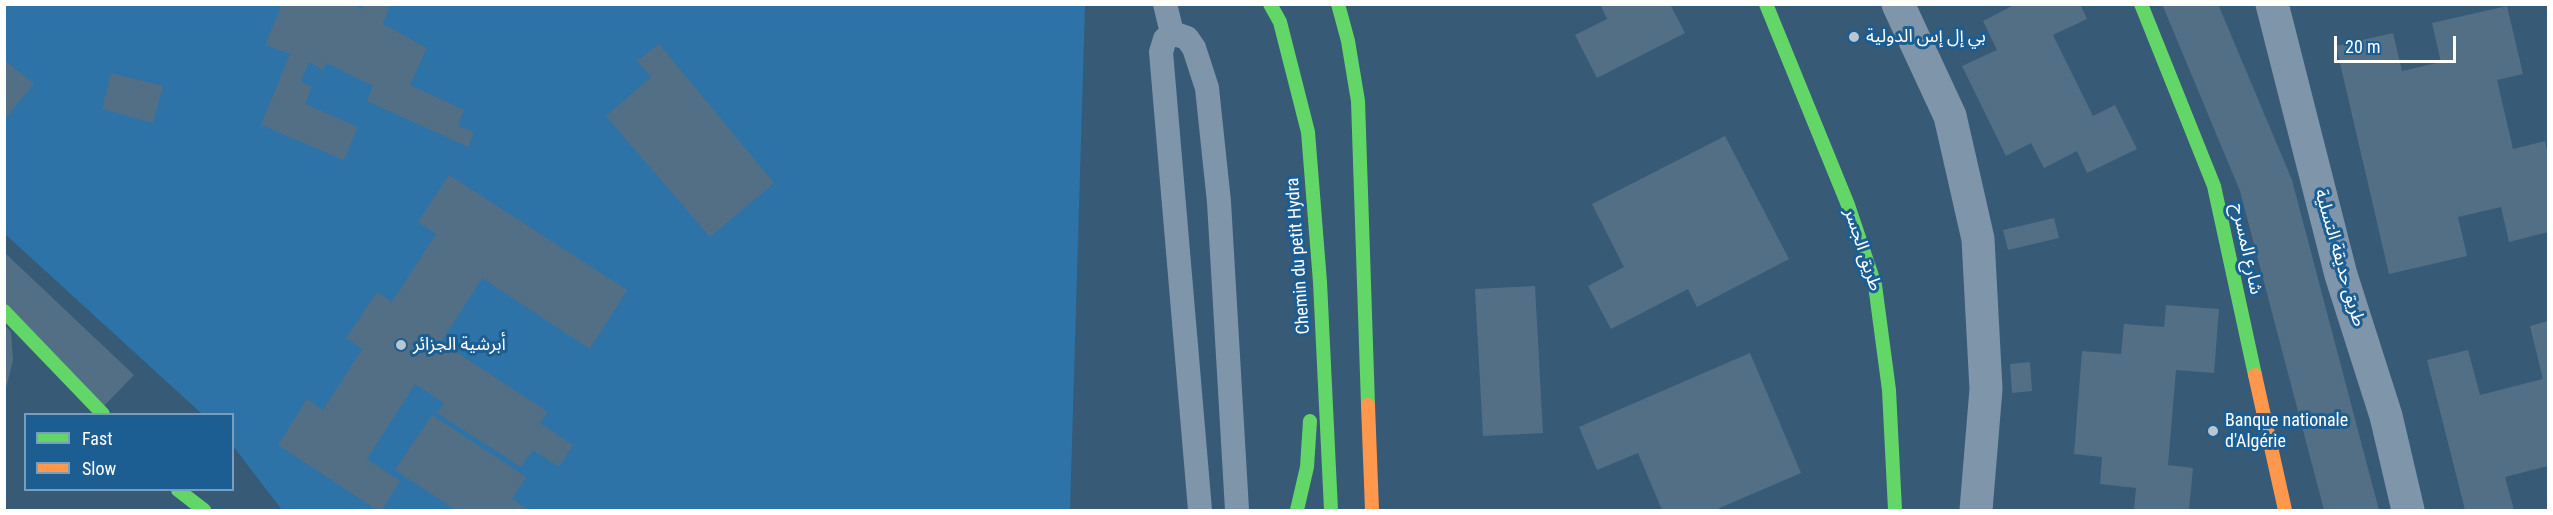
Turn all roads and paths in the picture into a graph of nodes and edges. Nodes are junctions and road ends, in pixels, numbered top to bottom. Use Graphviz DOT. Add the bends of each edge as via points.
graph roads {
  1 [pos="1165,4"];
  2 [pos="1270,4"];
  3 [pos="1338,4"];
  4 [pos="1766,4"];
  5 [pos="1898,4"];
  6 [pos="2141,4"];
  7 [pos="2272,4"];
  8 [pos="1172,33"];
  9 [pos="1320,282"];
  10 [pos="4,311"];
  11 [pos="102,413"];
  12 [pos="180,491"];
  13 [pos="204,510"];
  14 [pos="1200,510"];
  15 [pos="1237,510"];
  16 [pos="1298,510"];
  17 [pos="1331,510"];
  18 [pos="1372,510"];
  19 [pos="1895,510"];
  20 [pos="1976,510"];
  21 [pos="2285,510"];
  22 [pos="2408,510"];
  1 -- 8 [label="lane"];
  2 -- 9 [label="street, Chemin du petit Hydra" via="1280,22 1308,132"];
  3 -- 18 [label="street" via="1358,100"];
  4 -- 19 [label="street, طريق الجسر" via="1848,205 1875,285 1889,390"];
  5 -- 20 [label="street" via="1950,116 1978,239 1986,389"];
  6 -- 21 [label="street, شارع المسرح" via="2214,186"];
  7 -- 22 [label="street, طريق حديقة التسلية" via="2341,275 2386,416"];
  8 -- 14 [label="lane" via="1165,39 1161,52"];
  8 -- 15 [label="lane" via="1187,38 1194,48 1207,88 1219,202"];
  9 -- 16 [label="street" via="1307,467"];
  9 -- 17 [label="street, Chemin du petit Hydra"];
  10 -- 11 [label="street"];
  12 -- 13 [label="street"];
}
